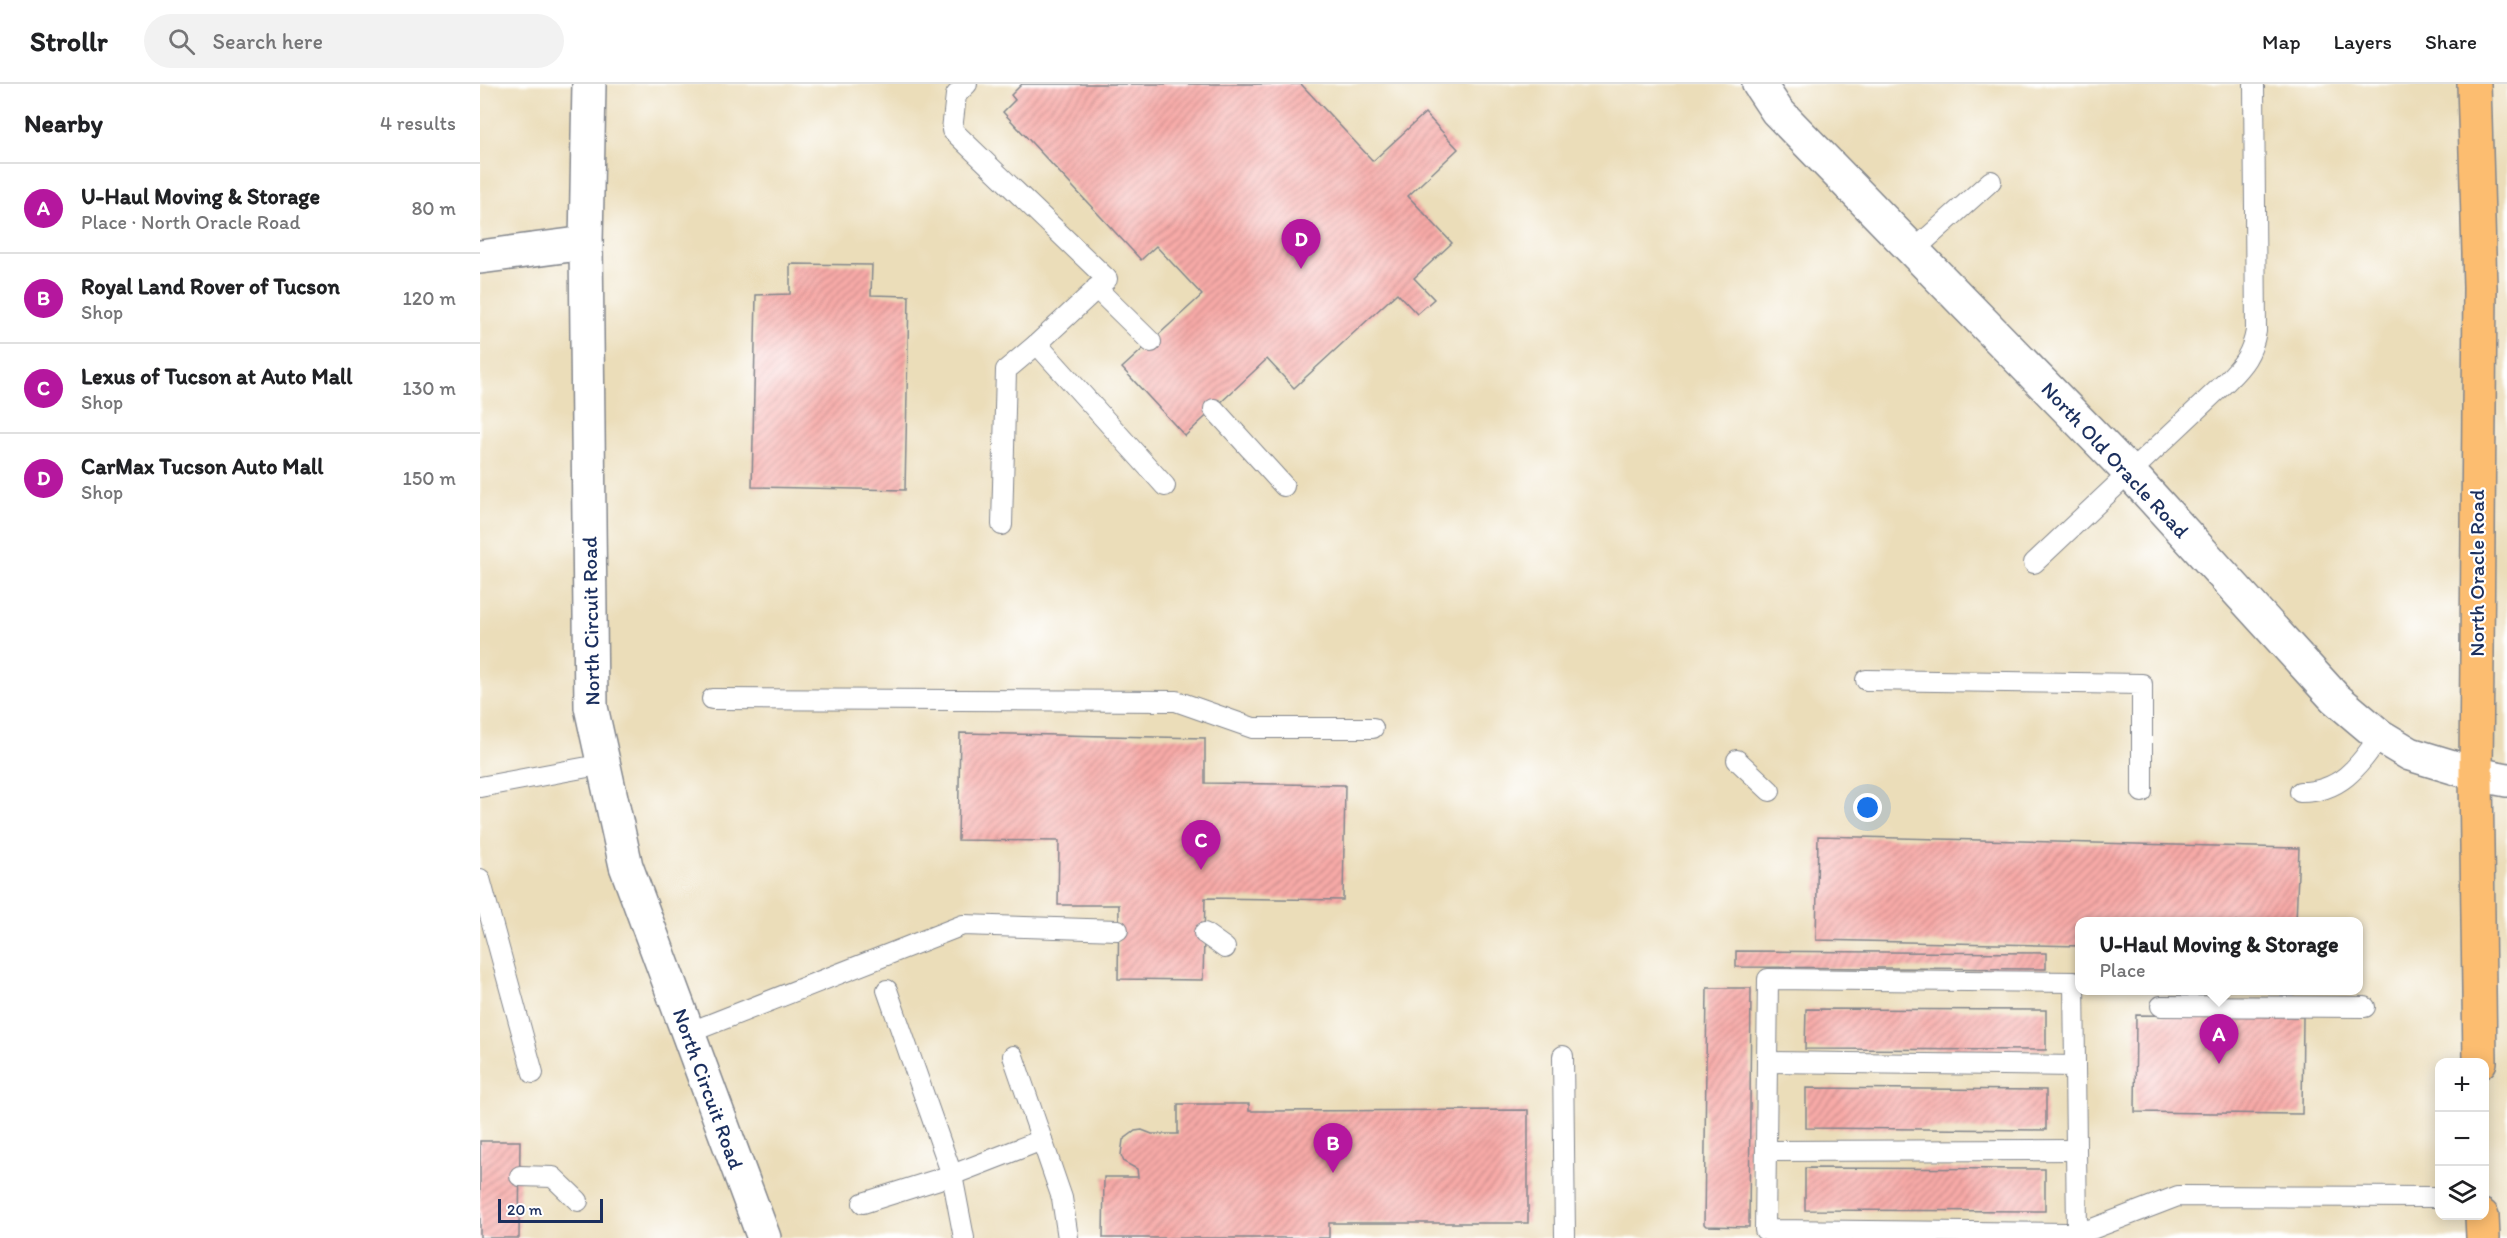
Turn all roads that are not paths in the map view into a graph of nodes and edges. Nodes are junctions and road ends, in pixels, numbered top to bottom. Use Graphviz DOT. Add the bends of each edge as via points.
graph roads {
  1 [pos="589,84"];
  2 [pos="967,84"];
  3 [pos="1759,84"];
  4 [pos="2254,84"];
  5 [pos="2474,84"];
  6 [pos="1991,181"];
  7 [pos="586,243"];
  8 [pos="1913,251"];
  9 [pos="480,257"];
  10 [pos="1096,288"];
  11 [pos="1151,342"];
  12 [pos="1037,344"];
  13 [pos="1214,409"];
  14 [pos="2129,472"];
  15 [pos="1165,486"];
  16 [pos="1284,486"];
  17 [pos="1002,525"];
  18 [pos="2034,563"];
  19 [pos="1866,680"];
  20 [pos="712,699"];
  21 [pos="1373,728"];
  22 [pos="2380,736"];
  23 [pos="1737,760"];
  24 [pos="604,764"];
  25 [pos="2491,777"];
  26 [pos="480,787"];
  27 [pos="1770,790"];
  28 [pos="2142,792"];
  29 [pos="2300,792"];
  30 [pos="480,879"];
  31 [pos="1118,930"];
  32 [pos="1204,933"];
  33 [pos="1225,948"];
  34 [pos="887,990"];
  35 [pos="2161,1006"];
  36 [pos="2366,1007"];
  37 [pos="688,1033"];
  38 [pos="1014,1056"];
  39 [pos="1563,1056"];
  40 [pos="2480,1058"];
  41 [pos="1767,1062"];
  42 [pos="2075,1066"];
  43 [pos="533,1073"];
  44 [pos="1042,1140"];
  45 [pos="2076,1150"];
  46 [pos="1766,1151"];
  47 [pos="952,1175"];
  48 [pos="520,1176"];
  49 [pos="2435,1197"];
  50 [pos="578,1201"];
  51 [pos="863,1203"];
  52 [pos="2482,1220"];
  53 [pos="2077,1231"];
  54 [pos="764,1238"];
  55 [pos="964,1238"];
  56 [pos="1068,1238"];
  57 [pos="1565,1238"];
  58 [pos="2483,1238"];
  1 -- 7 [label="street, North Circuit Road"];
  2 -- 10 [label="lane" via="956,95 952,130 1107,279"];
  3 -- 8 [label="street, North Old Oracle Road" via="1777,111"];
  4 -- 14 [label="lane" via="2253,348 2246,362 2227,381"];
  5 -- 25 [label="highway, North Oracle Road"];
  6 -- 8 [label="lane"];
  7 -- 9 [label="street"];
  7 -- 24 [label="street, North Circuit Road" via="591,707"];
  8 -- 14 [label="street, North Old Oracle Road"];
  10 -- 11 [label="lane"];
  10 -- 12 [label="lane"];
  12 -- 15 [label="lane"];
  12 -- 17 [label="lane" via="1006,370"];
  13 -- 16 [label="lane"];
  14 -- 18 [label="lane"];
  14 -- 22 [label="street, North Old Oracle Road" via="2335,698"];
  19 -- 28 [label="lane" via="2142,684"];
  20 -- 21 [label="lane" via="1176,701 1253,728"];
  22 -- 25 [label="street, North Old Oracle Road" via="2410,754"];
  22 -- 29 [label="lane" via="2346,778 2318,792"];
  23 -- 27 [label="lane"];
  24 -- 26 [label="lane"];
  24 -- 37 [label="street, North Circuit Road" via="626,866"];
  25 -- 40 [label="highway, North Oracle Road"];
  30 -- 43 [label="lane"];
  31 -- 37 [label="lane" via="963,925"];
  32 -- 33 [label="lane"];
  34 -- 47 [label="lane"];
  35 -- 36 [label="lane"];
  37 -- 54 [label="street, North Circuit Road"];
  38 -- 44 [label="lane"];
  39 -- 57 [label="lane"];
  41 -- 42 [label="lane"];
  41 -- 42 [label="lane" via="1768,979 2074,982"];
  41 -- 46 [label="lane"];
  42 -- 45 [label="lane"];
  44 -- 47 [label="lane"];
  44 -- 56 [label="lane" via="1062,1198"];
  45 -- 46 [label="lane"];
  45 -- 53 [label="lane"];
  46 -- 53 [label="lane" via="1766,1230"];
  47 -- 51 [label="lane"];
  47 -- 55 [label="lane"];
  48 -- 50 [label="lane" via="553,1177"];
  49 -- 53 [label="lane" via="2178,1196 2092,1229"];
  52 -- 58 [label="highway"];
}
